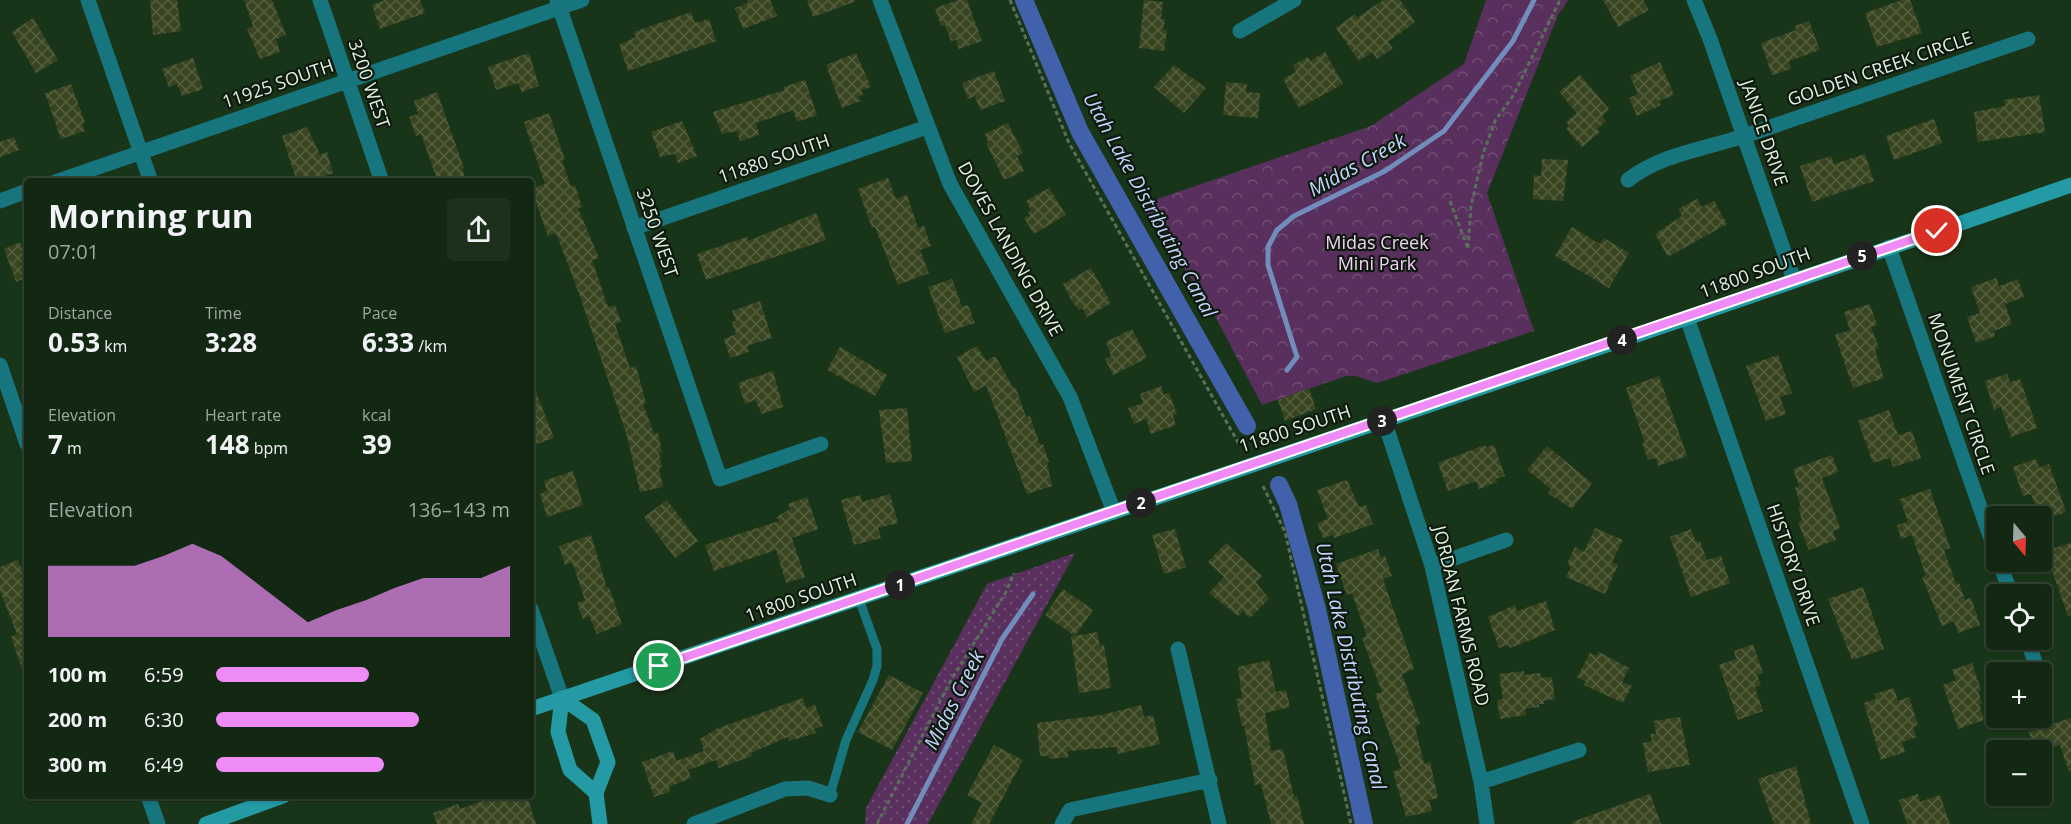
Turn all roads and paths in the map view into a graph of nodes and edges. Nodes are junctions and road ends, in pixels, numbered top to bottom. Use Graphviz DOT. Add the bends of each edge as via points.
graph roads {
  1 [pos="88,0"];
  2 [pos="320,0"];
  3 [pos="582,0"];
  4 [pos="880,0"];
  5 [pos="1010,0"];
  6 [pos="1294,0"];
  7 [pos="1560,0"];
  8 [pos="1694,0"];
  9 [pos="558,4"];
  10 [pos="1240,31"];
  11 [pos="2028,39"];
  12 [pos="347,81"];
  13 [pos="927,127"];
  14 [pos="1744,136"];
  15 [pos="141,152"];
  16 [pos="66,178"];
  17 [pos="150,178"];
  18 [pos="381,178"];
  19 [pos="1628,180"];
  20 [pos="2071,185"];
  21 [pos="24,192"];
  22 [pos="0,201"];
  23 [pos="1450,201"];
  24 [pos="634,228"];
  25 [pos="1889,247"];
  26 [pos="1794,279"];
  27 [pos="1688,318"];
  28 [pos="0,365"];
  29 [pos="1384,420"];
  30 [pos="24,435"];
  31 [pos="821,444"];
  32 [pos="1239,444"];
  33 [pos="1263,486"];
  34 [pos="1114,512"];
  35 [pos="1986,524"];
  36 [pos="1506,540"];
  37 [pos="1432,566"];
  38 [pos="1014,573"];
  39 [pos="860,599"];
  40 [pos="534,618"];
  41 [pos="1178,649"];
  42 [pos="562,698"];
  43 [pos="534,708"];
  44 [pos="1580,750"];
  45 [pos="1210,780"];
  46 [pos="1481,782"];
  47 [pos="596,793"];
  48 [pos="830,795"];
  49 [pos="149,799"];
  50 [pos="275,799"];
  51 [pos="158,824"];
  52 [pos="206,824"];
  53 [pos="600,824"];
  54 [pos="694,824"];
  55 [pos="877,824"];
  56 [pos="1062,824"];
  57 [pos="1220,824"];
  58 [pos="1351,824"];
  59 [pos="1487,824"];
  60 [pos="1862,824"];
  1 -- 15 [label="street"];
  2 -- 12 [label="street, 3200 WEST"];
  3 -- 9 [label="street, 11925 SOUTH"];
  4 -- 13 [label="street, DOVES LANDING DRIVE"];
  5 -- 32 [label="path" via="1069,143"];
  6 -- 10 [label="street"];
  7 -- 23 [label="path" via="1513,96 1495,122 1476,177 1468,249"];
  8 -- 14 [label="street, JANICE DRIVE"];
  9 -- 12 [label="street, 11925 SOUTH"];
  9 -- 24 [label="street, 3250 WEST"];
  11 -- 14 [label="street, GOLDEN CREEK CIRCLE"];
  12 -- 15 [label="street, 11925 SOUTH"];
  12 -- 18 [label="street, 3200 WEST"];
  13 -- 24 [label="street, 11880 SOUTH"];
  13 -- 34 [label="street, DOVES LANDING DRIVE" via="961,204 1070,397"];
  14 -- 19 [label="street, GOLDEN CREEK CIRCLE" via="1666,158 1646,166"];
  14 -- 26 [label="street, JANICE DRIVE"];
  15 -- 16 [label="street, 11925 SOUTH"];
  15 -- 17 [label="street"];
  20 -- 25 [label="main road, 11800 SOUTH"];
  21 -- 22 [label="street"];
  24 -- 31 [label="street, 3250 WEST" via="720,479"];
  25 -- 26 [label="main road, 11800 SOUTH"];
  25 -- 35 [label="street, MONUMENT CIRCLE"];
  26 -- 27 [label="main road, 11800 SOUTH"];
  27 -- 29 [label="main road, 11800 SOUTH"];
  27 -- 60 [label="street, HISTORY DRIVE"];
  28 -- 30 [label="street"];
  29 -- 34 [label="main road, 11800 SOUTH"];
  29 -- 37 [label="street, JORDAN FARMS ROAD"];
  33 -- 58 [label="path" via="1285,532"];
  34 -- 39 [label="main road, 11800 SOUTH"];
  36 -- 37 [label="street"];
  37 -- 46 [label="street, JORDAN FARMS ROAD"];
  38 -- 55 [label="path" via="951,680"];
  39 -- 42 [label="main road, 11800 SOUTH"];
  39 -- 48 [label="lane" via="877,649 877,666 846,740"];
  40 -- 42 [label="street"];
  41 -- 45 [label="street"];
  42 -- 43 [label="main road, 11800 SOUTH"];
  42 -- 47 [label="main road" via="558,732 570,770"];
  42 -- 47 [label="main road" via="593,720 608,762"];
  44 -- 46 [label="street"];
  45 -- 56 [label="street" via="1070,810"];
  45 -- 57 [label="street"];
  46 -- 59 [label="street, JORDAN FARMS ROAD"];
  47 -- 53 [label="main road"];
  48 -- 54 [label="street" via="808,788 785,789"];
  49 -- 51 [label="street"];
  50 -- 52 [label="main road"];
}
